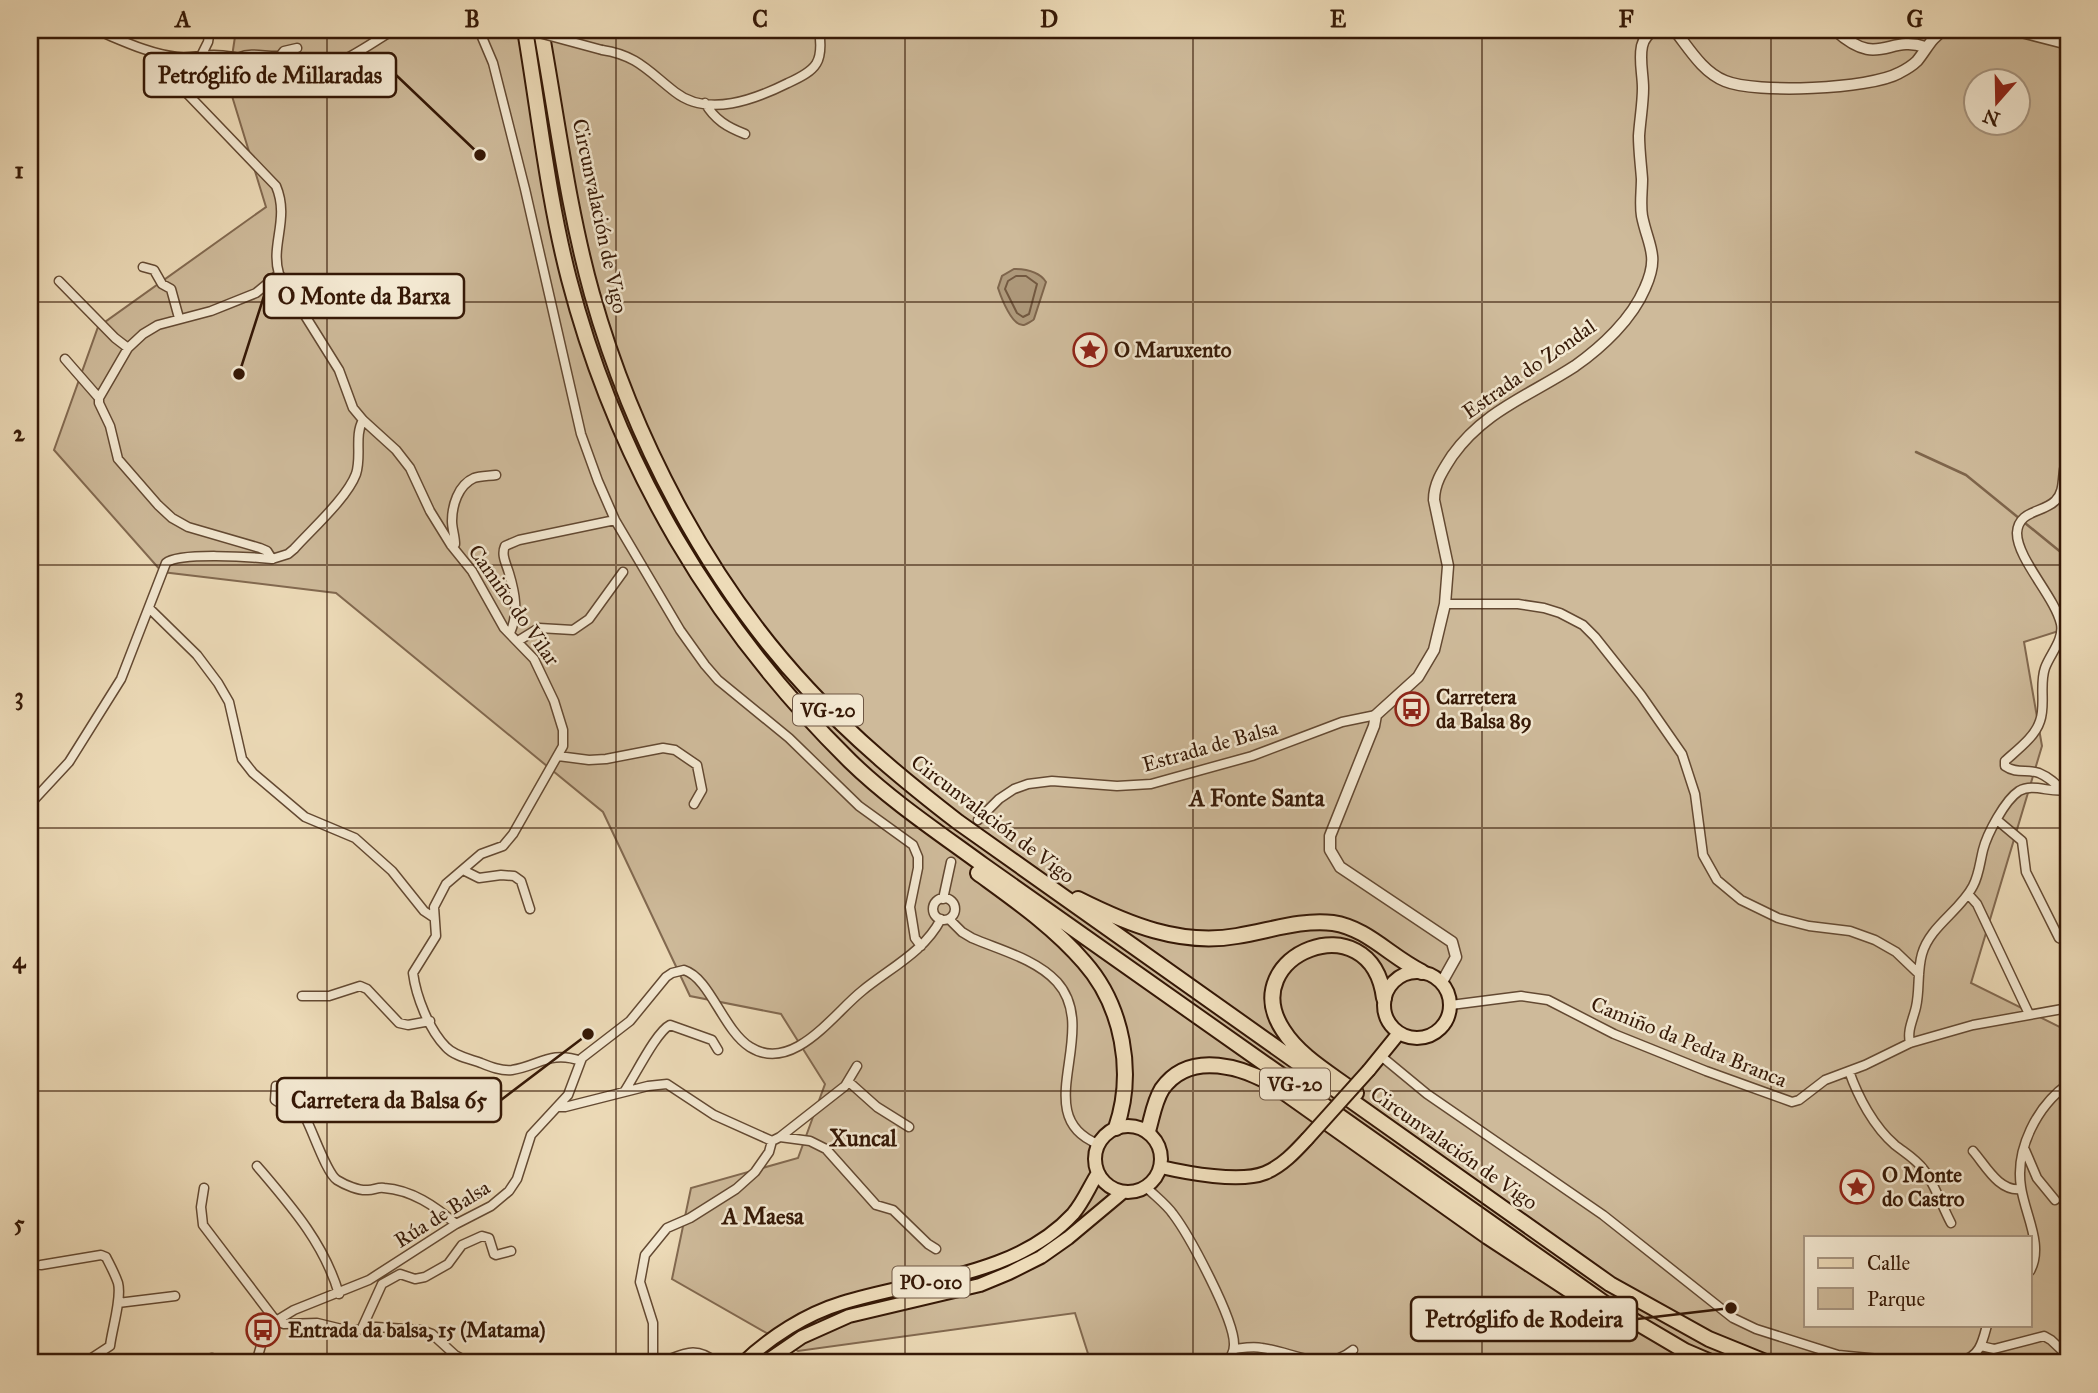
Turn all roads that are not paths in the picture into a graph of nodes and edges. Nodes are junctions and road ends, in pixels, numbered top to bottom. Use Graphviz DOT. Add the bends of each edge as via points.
graph roads {
  1 [pos="96,30"];
  2 [pos="210,30"];
  3 [pos="393,30"];
  4 [pos="479,30"];
  5 [pos="526,30"];
  6 [pos="541,30"];
  7 [pos="820,30"];
  8 [pos="1655,30"];
  9 [pos="1671,30"];
  10 [pos="1836,30"];
  11 [pos="1945,30"];
  12 [pos="2014,30"];
  13 [pos="2068,44"];
  14 [pos="1925,47"];
  15 [pos="297,48"];
  16 [pos="201,56"];
  17 [pos="240,57"];
  18 [pos="179,58"];
  19 [pos="705,103"];
  20 [pos="745,134"];
  21 [pos="143,267"];
  22 [pos="279,274"];
  23 [pos="59,281"];
  24 [pos="179,318"];
  25 [pos="128,348"];
  26 [pos="65,359"];
  27 [pos="99,398"];
  28 [pos="363,420"];
  29 [pos="2068,456"];
  30 [pos="496,475"];
  31 [pos="615,520"];
  32 [pos="451,545"];
  33 [pos="272,559"];
  34 [pos="623,572"];
  35 [pos="1445,604"];
  36 [pos="150,609"];
  37 [pos="510,633"];
  38 [pos="518,641"];
  39 [pos="1376,715"];
  40 [pos="558,756"];
  41 [pos="2066,790"];
  42 [pos="30,804"];
  43 [pos="694,804"];
  44 [pos="910,811"];
  45 [pos="978,820"];
  46 [pos="1997,820"];
  47 [pos="951,862"];
  48 [pos="463,870"];
  49 [pos="1055,891"];
  50 [pos="1968,894"];
  51 [pos="943,898"];
  52 [pos="530,909"];
  53 [pos="433,917"];
  54 [pos="945,919"];
  55 [pos="2068,942"];
  56 [pos="921,946"];
  57 [pos="1422,972"];
  58 [pos="1919,974"];
  59 [pos="1442,982"];
  60 [pos="302,996"];
  61 [pos="1384,998"];
  62 [pos="1451,1004"];
  63 [pos="2068,1008"];
  64 [pos="2029,1014"];
  65 [pos="430,1021"];
  66 [pos="1399,1033"];
  67 [pos="1910,1043"];
  68 [pos="718,1050"];
  69 [pos="1381,1056"];
  70 [pos="581,1061"];
  71 [pos="857,1066"];
  72 [pos="1849,1072"];
  73 [pos="849,1082"];
  74 [pos="2068,1084"];
  75 [pos="276,1086"];
  76 [pos="624,1092"];
  77 [pos="557,1107"];
  78 [pos="909,1127"];
  79 [pos="1116,1128"];
  80 [pos="1147,1131"];
  81 [pos="776,1139"];
  82 [pos="1098,1144"];
  83 [pos="2024,1149"];
  84 [pos="1973,1151"];
  85 [pos="1431,1157"];
  86 [pos="257,1166"];
  87 [pos="1161,1167"];
  88 [pos="1098,1173"];
  89 [pos="1146,1187"];
  90 [pos="204,1188"];
  91 [pos="2021,1189"];
  92 [pos="1123,1192"];
  93 [pos="2055,1200"];
  94 [pos="1951,1223"];
  95 [pos="456,1224"];
  96 [pos="936,1249"];
  97 [pos="511,1251"];
  98 [pos="41,1265"];
  99 [pos="2032,1267"];
  100 [pos="387,1269"];
  101 [pos="405,1274"];
  102 [pos="339,1294"];
  103 [pos="175,1296"];
  104 [pos="118,1303"];
  105 [pos="276,1321"];
  106 [pos="1987,1326"];
  107 [pos="362,1328"];
  108 [pos="1981,1346"];
  109 [pos="1234,1349"];
  110 [pos="1353,1350"];
  111 [pos="1685,1351"];
  112 [pos="2068,1356"];
  113 [pos="30,1358"];
  114 [pos="34,1363"];
  115 [pos="85,1363"];
  116 [pos="198,1363"];
  117 [pos="229,1363"];
  118 [pos="256,1363"];
  119 [pos="470,1363"];
  120 [pos="653,1363"];
  121 [pos="660,1363"];
  122 [pos="717,1363"];
  123 [pos="743,1363"];
  124 [pos="764,1363"];
  125 [pos="1224,1363"];
  126 [pos="1713,1363"];
  127 [pos="1768,1363"];
  128 [pos="1920,1363"];
  129 [pos="1945,1363"];
  1 -- 18 [label="street"];
  2 -- 16 [label="street"];
  3 -- 17 [label="street" via="324,70 269,71"];
  4 -- 31 [label="street" via="493,63 582,434"];
  5 -- 19 [label="street, bridge" via="625,54 677,94"];
  5 -- 44 [label="highway, Circunvalación de Vigo / VG-20" via="569,277 600,381 649,493 718,606 784,690 852,763"];
  6 -- 49 [label="highway, Circunvalación de Vigo / VG-20" via="592,293 619,377 683,515 732,594 806,688 917,791"];
  7 -- 19 [label="street" via="821,58 796,80 736,103"];
  8 -- 35 [label="street, Estrada do Zondal" via="1643,45 1639,136 1642,215 1651,246 1651,273 1645,290 1615,331 1577,364 1481,424 1446,465 1434,488 1448,566"];
  9 -- 14 [label="street" via="1705,69 1752,87 1831,89 1896,75 1916,61"];
  10 -- 14 [label="street" via="1856,46 1870,50"];
  11 -- 14 [label="street"];
  12 -- 13 [label="street"];
  15 -- 17 [label="street" via="280,56"];
  16 -- 17 [label="street"];
  16 -- 18 [label="street"];
  18 -- 22 [label="street" via="177,83 276,186 282,207 276,260"];
  19 -- 20 [label="street" via="712,117"];
  21 -- 24 [label="street" via="155,270 162,284 171,289"];
  22 -- 24 [label="street" via="256,293"];
  22 -- 28 [label="street, Camiño do Vilar" via="339,370 353,408"];
  23 -- 25 [label="street"];
  24 -- 25 [label="street" via="151,330"];
  25 -- 27 [label="street"];
  26 -- 27 [label="street"];
  27 -- 33 [label="street" via="118,459 158,505 188,527 260,548"];
  28 -- 32 [label="street, Camiño do Vilar" via="410,468"];
  28 -- 33 [label="street" via="358,433 358,466 349,490 294,550"];
  29 -- 41 [label="street" via="2059,497 2026,514 2017,532 2061,630 2044,671 2040,722 2005,761 2012,770 2039,773"];
  30 -- 32 [label="street" via="474,478 458,494 452,523 456,540"];
  31 -- 37 [label="street" via="505,546 516,615"];
  31 -- 56 [label="street" via="680,631 711,672 859,806 913,845 918,868 910,906 915,938"];
  32 -- 37 [label="street, Camiño do Vilar"];
  33 -- 36 [label="street" via="170,559"];
  34 -- 38 [label="street" via="589,619 573,630 539,628"];
  35 -- 39 [label="street, Estrada do Zondal" via="1430,661"];
  35 -- 58 [label="street" via="1545,608 1583,625 1682,754 1695,794 1703,856 1717,880 1741,900 1778,918 1875,940"];
  36 -- 42 [label="street" via="121,679 92,728 69,762"];
  36 -- 53 [label="street" via="218,682 229,702 242,759 253,773 305,817 355,838"];
  37 -- 38 [label="street, Camiño do Vilar"];
  38 -- 40 [label="street, Camiño do Vilar" via="534,659 554,701 564,739"];
  39 -- 45 [label="street, Estrada de Balsa" via="1151,784 1028,784 999,799"];
  39 -- 59 [label="street, Estrada do Zondal" via="1333,825 1330,850 1347,872 1452,942 1455,957"];
  40 -- 43 [label="street" via="589,760 675,750 697,765 702,790"];
  40 -- 48 [label="street, Camiño do Vilar" via="503,846 481,853"];
  41 -- 46 [label="street" via="2026,788 2012,797"];
  44 -- 79 [label="highway" via="921,828 1067,943 1100,984 1123,1046 1125,1085"];
  44 -- 111 [label="highway, Circunvalación de Vigo / VG-20" via="1607,1305"];
  46 -- 50 [label="street"];
  46 -- 55 [label="street" via="2022,841 2026,873 2059,938"];
  47 -- 51 [label="street"];
  48 -- 52 [label="street" via="479,878 514,876 521,881"];
  48 -- 53 [label="street, Camiño do Vilar" via="438,896"];
  49 -- 57 [label="highway" via="1142,928 1189,938 1235,937 1285,926 1334,923 1354,929"];
  49 -- 85 [label="highway, Circunvalación de Vigo / VG-20"];
  50 -- 58 [label="street" via="1924,947"];
  50 -- 64 [label="street"];
  51 -- 54 [label="street" via="934,907 935,915"];
  51 -- 54 [label="street" via="954,906 954,913"];
  53 -- 65 [label="street, Camiño do Vilar" via="436,936 413,973 418,999"];
  54 -- 56 [label="street, Rúa de Balsa"];
  54 -- 82 [label="street" via="972,938 1045,971 1058,983 1067,997 1074,1026 1066,1111 1075,1130"];
  56 -- 70 [label="street, Rúa de Balsa" via="859,993 820,1033 785,1051 766,1053 751,1048 725,1022 704,985 690,972 680,970 666,977 629,1021"];
  57 -- 59 [label="main road"];
  57 -- 61 [label="main road" via="1395,980"];
  58 -- 67 [label="street"];
  59 -- 62 [label="main road"];
  60 -- 65 [label="street" via="329,996 360,986 400,1023"];
  61 -- 66 [label="main road" via="1385,1014"];
  61 -- 85 [label="highway" via="1371,963 1351,949 1329,945 1305,950 1290,961 1279,976 1273,998 1276,1016 1290,1041 1412,1134"];
  62 -- 66 [label="main road" via="1446,1023 1436,1032 1418,1038"];
  62 -- 72 [label="street, Camiño da Pedra Branca" via="1540,997 1614,1034 1786,1101 1799,1100 1825,1080"];
  63 -- 64 [label="street, Camiño da Pedra Branca"];
  64 -- 67 [label="street, Camiño da Pedra Branca"];
  65 -- 70 [label="street, Camiño do Vilar" via="450,1050 498,1069 558,1057"];
  66 -- 69 [label="main road"];
  67 -- 72 [label="street, Camiño da Pedra Branca"];
  68 -- 76 [label="street" via="712,1040 670,1025 657,1035"];
  69 -- 87 [label="main road, bridge" via="1307,1139 1264,1174 1224,1176"];
  69 -- 128 [label="street" via="1427,1094 1604,1215 1733,1318 1838,1354"];
  70 -- 77 [label="street, Rúa de Balsa" via="571,1090"];
  71 -- 73 [label="street"];
  72 -- 94 [label="street" via="1863,1104 1883,1132 1923,1168"];
  73 -- 78 [label="street"];
  73 -- 81 [label="street"];
  74 -- 83 [label="street" via="2043,1107"];
  75 -- 95 [label="street" via="275,1100 301,1110 328,1171 336,1179 363,1190 385,1188 411,1194"];
  76 -- 77 [label="street"];
  76 -- 81 [label="street" via="667,1084 721,1119"];
  77 -- 95 [label="street, Rúa de Balsa" via="531,1135 509,1191"];
  79 -- 80 [label="main road" via="1126,1125"];
  79 -- 82 [label="main road"];
  80 -- 87 [label="main road" via="1160,1147"];
  80 -- 111 [label="highway" via="1161,1092 1179,1074 1217,1065 1252,1074 1575,1296 1654,1341"];
  81 -- 96 [label="street" via="810,1141 826,1149 876,1205 893,1210"];
  81 -- 120 [label="street" via="755,1172 736,1189 667,1228 645,1255 640,1282 653,1324"];
  82 -- 88 [label="main road"];
  83 -- 91 [label="street"];
  83 -- 93 [label="street" via="2037,1178"];
  84 -- 91 [label="street" via="2002,1184"];
  85 -- 127 [label="highway, Circunvalación de Vigo / VG-20" via="1610,1284 1698,1333"];
  86 -- 102 [label="street" via="316,1240"];
  87 -- 89 [label="main road"];
  88 -- 92 [label="main road" via="1108,1185"];
  88 -- 123 [label="main road, PO-010" via="1070,1217 1031,1245 971,1272 840,1304 804,1319"];
  89 -- 92 [label="main road"];
  89 -- 109 [label="street" via="1171,1210 1195,1248 1234,1338"];
  90 -- 105 [label="street" via="203,1225"];
  91 -- 99 [label="street" via="2035,1243"];
  92 -- 124 [label="main road, PO-010" via="1068,1238 1009,1273 980,1285 849,1316 802,1337"];
  95 -- 100 [label="street, Rúa de Balsa"];
  97 -- 101 [label="street" via="494,1254 489,1238 482,1236 462,1245 448,1265 425,1277"];
  98 -- 104 [label="street" via="106,1257 118,1286"];
  100 -- 101 [label="street"];
  100 -- 102 [label="street, Rúa de Balsa"];
  101 -- 107 [label="street" via="384,1282"];
  102 -- 105 [label="street, Rúa de Balsa"];
  103 -- 104 [label="street"];
  104 -- 115 [label="street" via="110,1346"];
  105 -- 107 [label="street" via="317,1323 350,1331"];
  105 -- 118 [label="street" via="264,1335"];
  106 -- 108 [label="street"];
  107 -- 119 [label="street" via="427,1331"];
  108 -- 112 [label="street" via="1994,1349 2044,1336"];
  108 -- 129 [label="street" via="1966,1360"];
  109 -- 110 [label="street" via="1263,1348 1323,1362"];
  109 -- 125 [label="street"];
  111 -- 126 [label="highway, Circunvalación de Vigo / VG-20"];
  113 -- 114 [label="street"];
  116 -- 117 [label="street" via="208,1359"];
  121 -- 122 [label="street" via="695,1352"];
}
